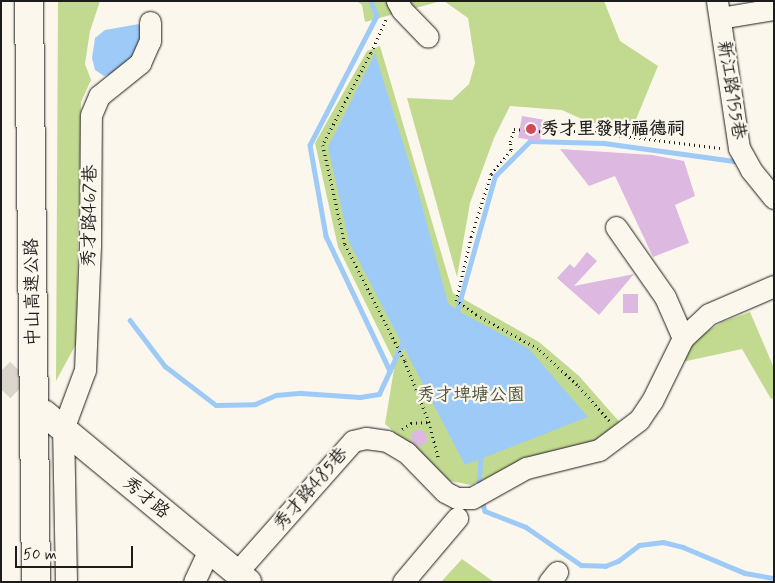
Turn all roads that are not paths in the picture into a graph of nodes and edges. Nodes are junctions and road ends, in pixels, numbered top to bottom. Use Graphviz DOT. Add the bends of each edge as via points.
graph roads {
  1 [pos="29,1"];
  2 [pos="398,3"];
  3 [pos="718,9"];
  4 [pos="774,9"];
  5 [pos="150,22"];
  6 [pos="428,37"];
  7 [pos="774,198"];
  8 [pos="616,227"];
  9 [pos="774,286"];
  10 [pos="683,338"];
  11 [pos="54,421"];
  12 [pos="457,518"];
  13 [pos="209,550"];
  14 [pos="243,577"];
  15 [pos="36,582"];
  16 [pos="66,582"];
  17 [pos="194,582"];
  18 [pos="402,582"];
  1 -- 15 [label="highway, 中山高速公路"];
  2 -- 6 [label="street"];
  3 -- 4 [label="street"];
  3 -- 7 [label="street, 新江路155巷" via="739,148 751,170"];
  5 -- 11 [label="street, 秀才路467巷" via="150,41 140,63 99,96 91,116 85,370"];
  8 -- 10 [label="street" via="666,297"];
  9 -- 10 [label="street, 秀才路485巷" via="709,314"];
  10 -- 14 [label="street, 秀才路485巷" via="639,420 599,450 526,468 481,493 457,498 445,492 407,453 387,441 366,438 353,441"];
  11 -- 13 [label="main road, 秀才路"];
  11 -- 16 [label="street"];
  12 -- 18 [label="street"];
  13 -- 14 [label="main road, 秀才路"];
  13 -- 17 [label="street"];
}
